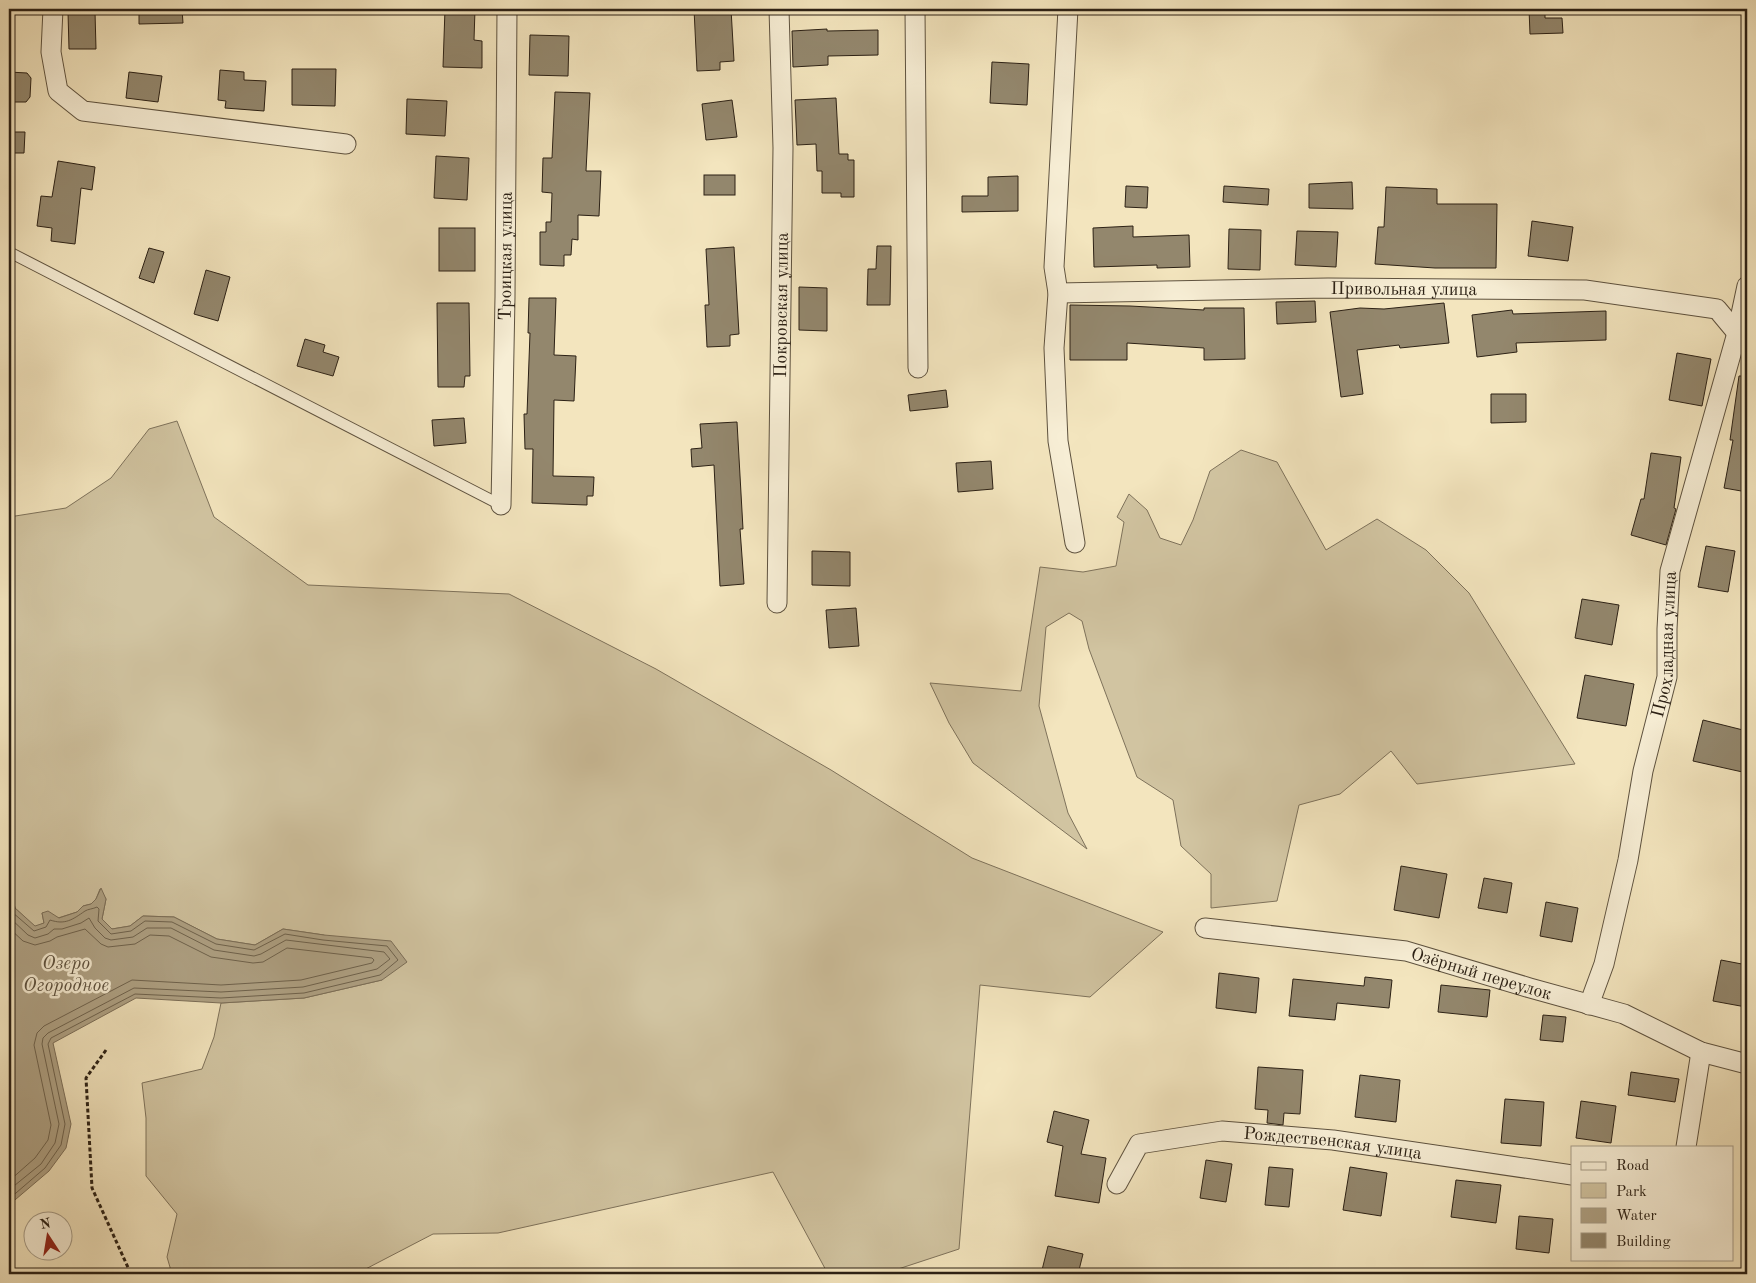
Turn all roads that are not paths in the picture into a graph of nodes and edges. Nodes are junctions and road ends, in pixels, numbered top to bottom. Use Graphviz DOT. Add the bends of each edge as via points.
graph roads {
  1 [pos="53,9"];
  2 [pos="507,9"];
  3 [pos="779,9"];
  4 [pos="915,9"];
  5 [pos="1068,9"];
  6 [pos="346,144"];
  7 [pos="9,252"];
  8 [pos="1747,286"];
  9 [pos="1058,293"];
  10 [pos="1737,333"];
  11 [pos="918,368"];
  12 [pos="501,505"];
  13 [pos="1075,543"];
  14 [pos="777,603"];
  15 [pos="1205,928"];
  16 [pos="1589,1004"];
  17 [pos="1701,1052"];
  18 [pos="1747,1064"];
  19 [pos="1686,1146"];
  20 [pos="1571,1175"];
  21 [pos="1117,1184"];
  1 -- 6 [label="street" via="51,52 58,91 83,111"];
  2 -- 12 [label="street, Троицкая улица"];
  3 -- 14 [label="street, Покровская улица" via="783,148"];
  4 -- 11 [label="street"];
  5 -- 9 [label="street" via="1054,268"];
  7 -- 12 [label="lane"];
  8 -- 10 [label="street, Прохладная улица"];
  9 -- 10 [label="street, Привольная улица" via="1328,288 1584,290 1716,309"];
  9 -- 13 [label="street" via="1054,348 1058,441"];
  10 -- 16 [label="street, Прохладная улица" via="1670,571 1667,677 1604,964"];
  15 -- 16 [label="street, Озёрный переулок" via="1406,951"];
  16 -- 17 [label="street, Озёрный переулок" via="1624,1014"];
  17 -- 18 [label="street, Озёрный переулок"];
  17 -- 19 [label="street"];
  20 -- 21 [label="street, Рождественская улица" via="1333,1140 1222,1131 1139,1144"];
}
